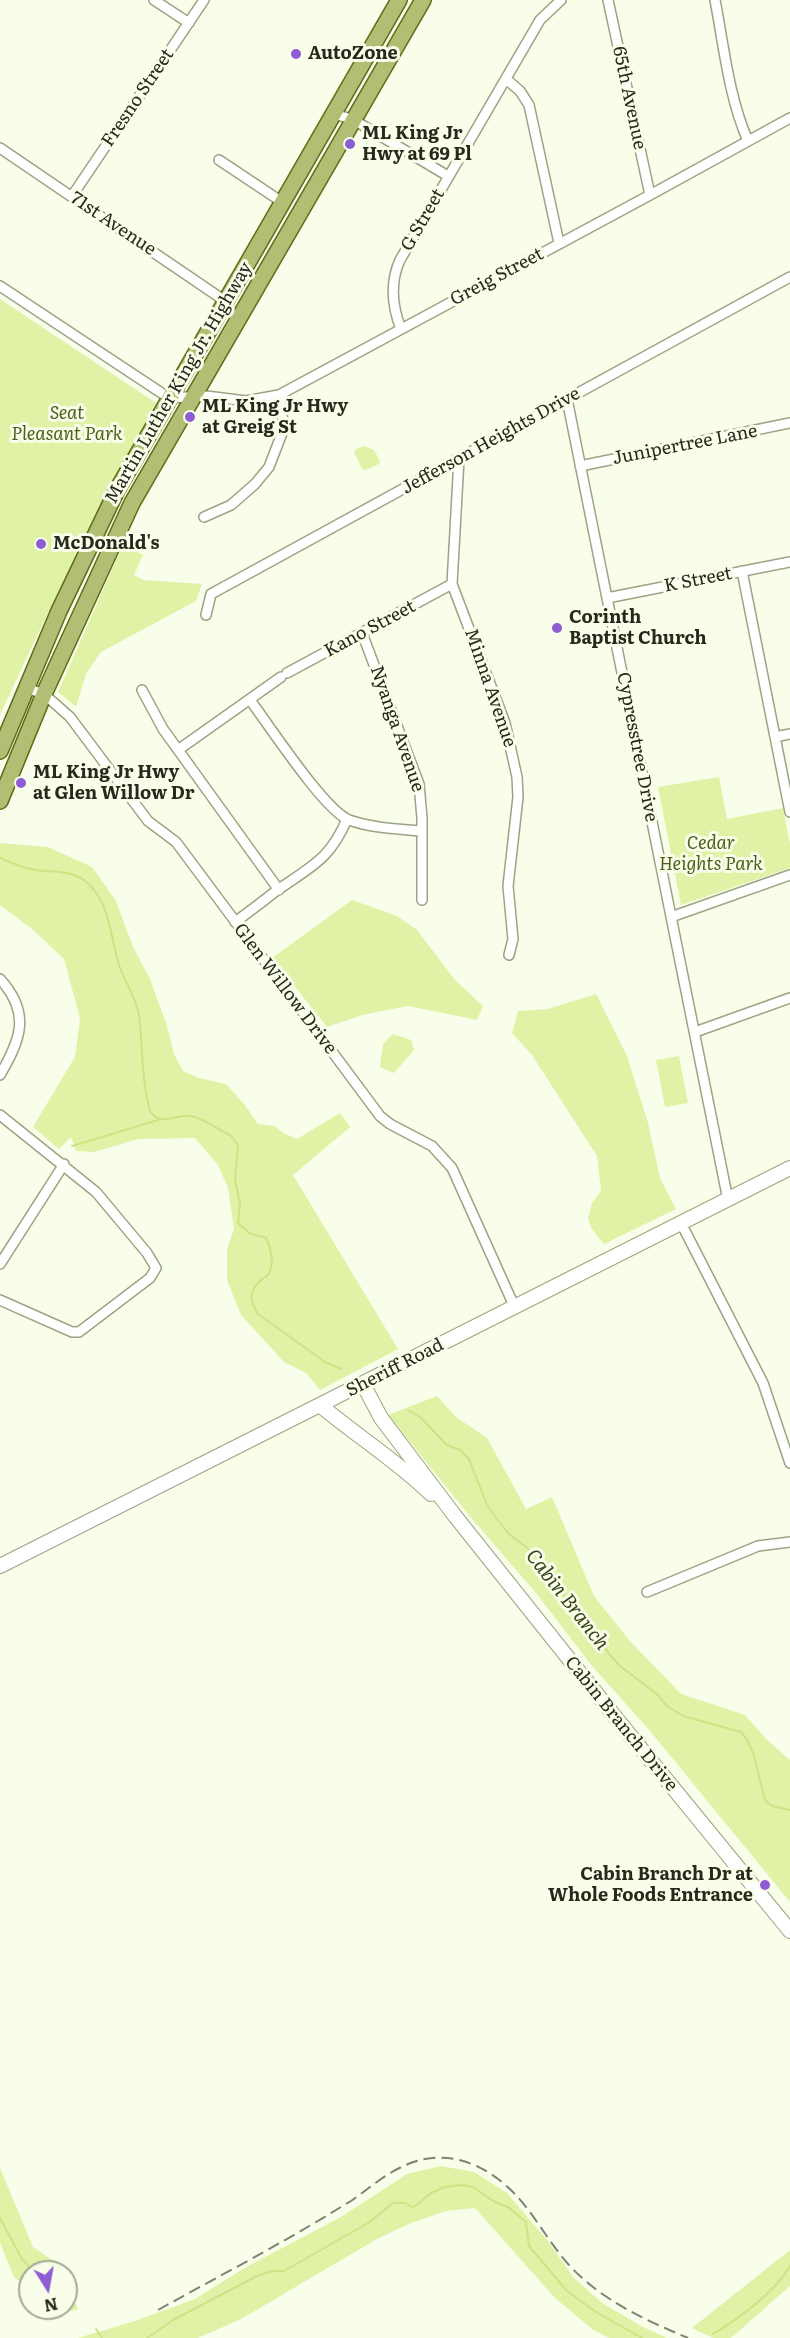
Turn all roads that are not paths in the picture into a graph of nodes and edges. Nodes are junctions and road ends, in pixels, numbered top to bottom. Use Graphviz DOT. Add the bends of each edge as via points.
graph roads {
  1 [pos="154,0"];
  2 [pos="204,0"];
  3 [pos="399,0"];
  4 [pos="423,0"];
  5 [pos="561,0"];
  6 [pos="608,0"];
  7 [pos="715,0"];
  8 [pos="189,23"];
  9 [pos="506,79"];
  10 [pos="333,114"];
  11 [pos="790,118"];
  12 [pos="352,119"];
  13 [pos="748,141"];
  14 [pos="0,148"];
  15 [pos="219,160"];
  16 [pos="448,176"];
  17 [pos="650,195"];
  18 [pos="72,196"];
  19 [pos="282,202"];
  20 [pos="559,243"];
  21 [pos="790,277"];
  22 [pos="0,286"];
  23 [pos="225,301"];
  24 [pos="401,329"];
  25 [pos="279,395"];
  26 [pos="194,396"];
  27 [pos="169,398"];
  28 [pos="567,399"];
  29 [pos="790,423"];
  30 [pos="459,459"];
  31 [pos="580,466"];
  32 [pos="204,517"];
  33 [pos="790,561"];
  34 [pos="742,571"];
  35 [pos="452,584"];
  36 [pos="607,598"];
  37 [pos="206,615"];
  38 [pos="362,633"];
  39 [pos="26,688"];
  40 [pos="142,690"];
  41 [pos="44,693"];
  42 [pos="249,700"];
  43 [pos="790,734"];
  44 [pos="775,737"];
  45 [pos="178,750"];
  46 [pos="0,751"];
  47 [pos="0,801"];
  48 [pos="790,812"];
  49 [pos="346,819"];
  50 [pos="421,831"];
  51 [pos="790,875"];
  52 [pos="279,890"];
  53 [pos="422,900"];
  54 [pos="671,917"];
  55 [pos="235,922"];
  56 [pos="509,955"];
  57 [pos="0,979"];
  58 [pos="790,998"];
  59 [pos="695,1032"];
  60 [pos="0,1075"];
  61 [pos="0,1115"];
  62 [pos="64,1164"];
  63 [pos="790,1168"];
  64 [pos="728,1200"];
  65 [pos="681,1223"];
  66 [pos="0,1264"];
  67 [pos="0,1300"];
  68 [pos="515,1308"];
  69 [pos="363,1384"];
  70 [pos="321,1406"];
  71 [pos="790,1463"];
  72 [pos="455,1516"];
  73 [pos="790,1542"];
  74 [pos="0,1566"];
  75 [pos="647,1592"];
  76 [pos="790,1931"];
  1 -- 8 [label="street"];
  2 -- 8 [label="street, Fresno Street"];
  3 -- 10 [label="main road, Martin Luther King Jr. Highway"];
  4 -- 12 [label="main road, Martin Luther King Jr. Highway"];
  5 -- 9 [label="street, G Street" via="540,20"];
  6 -- 17 [label="street, 65th Avenue"];
  7 -- 13 [label="street" via="741,125"];
  8 -- 18 [label="street, Fresno Street"];
  9 -- 16 [label="street, G Street"];
  9 -- 20 [label="street" via="529,105"];
  10 -- 12 [label="street"];
  10 -- 19 [label="main road, Martin Luther King Jr. Highway"];
  11 -- 13 [label="street, Greig Street"];
  12 -- 16 [label="street"];
  12 -- 26 [label="main road, Martin Luther King Jr. Highway"];
  13 -- 17 [label="street, Greig Street"];
  14 -- 18 [label="street, 71st Avenue"];
  15 -- 19 [label="street"];
  16 -- 24 [label="street, G Street" via="395,273 394,303"];
  17 -- 20 [label="street, Greig Street"];
  18 -- 23 [label="street, 71st Avenue"];
  19 -- 23 [label="main road, Martin Luther King Jr. Highway"];
  20 -- 24 [label="street, Greig Street"];
  21 -- 28 [label="street, Jefferson Heights Drive"];
  22 -- 27 [label="street"];
  23 -- 27 [label="main road, Martin Luther King Jr. Highway"];
  24 -- 25 [label="street, Greig Street"];
  25 -- 26 [label="street, Greig Street" via="246,401"];
  25 -- 32 [label="street" via="284,428 269,466 231,505"];
  26 -- 27 [label="street"];
  26 -- 41 [label="main road, Martin Luther King Jr. Highway" via="132,503"];
  27 -- 39 [label="main road, Martin Luther King Jr. Highway" via="101,520"];
  28 -- 30 [label="street, Jefferson Heights Drive"];
  28 -- 31 [label="street, Cypresstree Drive"];
  29 -- 31 [label="street, Junipertree Lane"];
  30 -- 35 [label="street, Minna Avenue"];
  30 -- 37 [label="street, Jefferson Heights Drive" via="211,594"];
  31 -- 36 [label="street, Cypresstree Drive"];
  33 -- 34 [label="street, K Street"];
  34 -- 36 [label="street, K Street"];
  34 -- 44 [label="street"];
  35 -- 38 [label="street, Kano Street"];
  35 -- 56 [label="street, Minna Avenue" via="505,723 514,762 518,796 509,868 513,939"];
  36 -- 54 [label="street, Cypresstree Drive"];
  38 -- 42 [label="street, Kano Street" via="284,675"];
  38 -- 50 [label="street, Nyanga Avenue" via="418,780"];
  39 -- 41 [label="street, Glen Willow Drive"];
  39 -- 46 [label="main road, Martin Luther King Jr. Highway"];
  40 -- 45 [label="street"];
  41 -- 47 [label="main road, Martin Luther King Jr. Highway"];
  41 -- 55 [label="street, Glen Willow Drive" via="70,717 148,821 182,850"];
  42 -- 45 [label="street, Kano Street"];
  42 -- 49 [label="street" via="315,788"];
  43 -- 44 [label="street"];
  44 -- 48 [label="street"];
  45 -- 52 [label="street"];
  49 -- 50 [label="street"];
  49 -- 52 [label="street" via="328,852"];
  50 -- 53 [label="street, Nyanga Avenue"];
  51 -- 54 [label="street"];
  52 -- 55 [label="street"];
  54 -- 59 [label="street, Cypresstree Drive"];
  55 -- 68 [label="street, Glen Willow Drive" via="380,1116 432,1146 452,1168"];
  57 -- 60 [label="street" via="14,998 20,1027 16,1046"];
  58 -- 59 [label="street"];
  59 -- 64 [label="street, Cypresstree Drive"];
  61 -- 62 [label="street"];
  62 -- 66 [label="street"];
  62 -- 67 [label="street" via="96,1192 156,1270 84,1330 72,1332"];
  63 -- 64 [label="main road, Sheriff Road"];
  64 -- 65 [label="main road, Sheriff Road"];
  65 -- 68 [label="main road, Sheriff Road"];
  65 -- 71 [label="street" via="763,1383"];
  68 -- 69 [label="main road, Sheriff Road"];
  69 -- 70 [label="main road, Sheriff Road"];
  69 -- 72 [label="main road, Cabin Branch Drive" via="381,1418"];
  70 -- 72 [label="main road, Cabin Branch Drive" via="405,1470"];
  70 -- 74 [label="main road, Sheriff Road"];
  72 -- 76 [label="main road, Cabin Branch Drive"];
  73 -- 75 [label="street" via="758,1546"];
}
